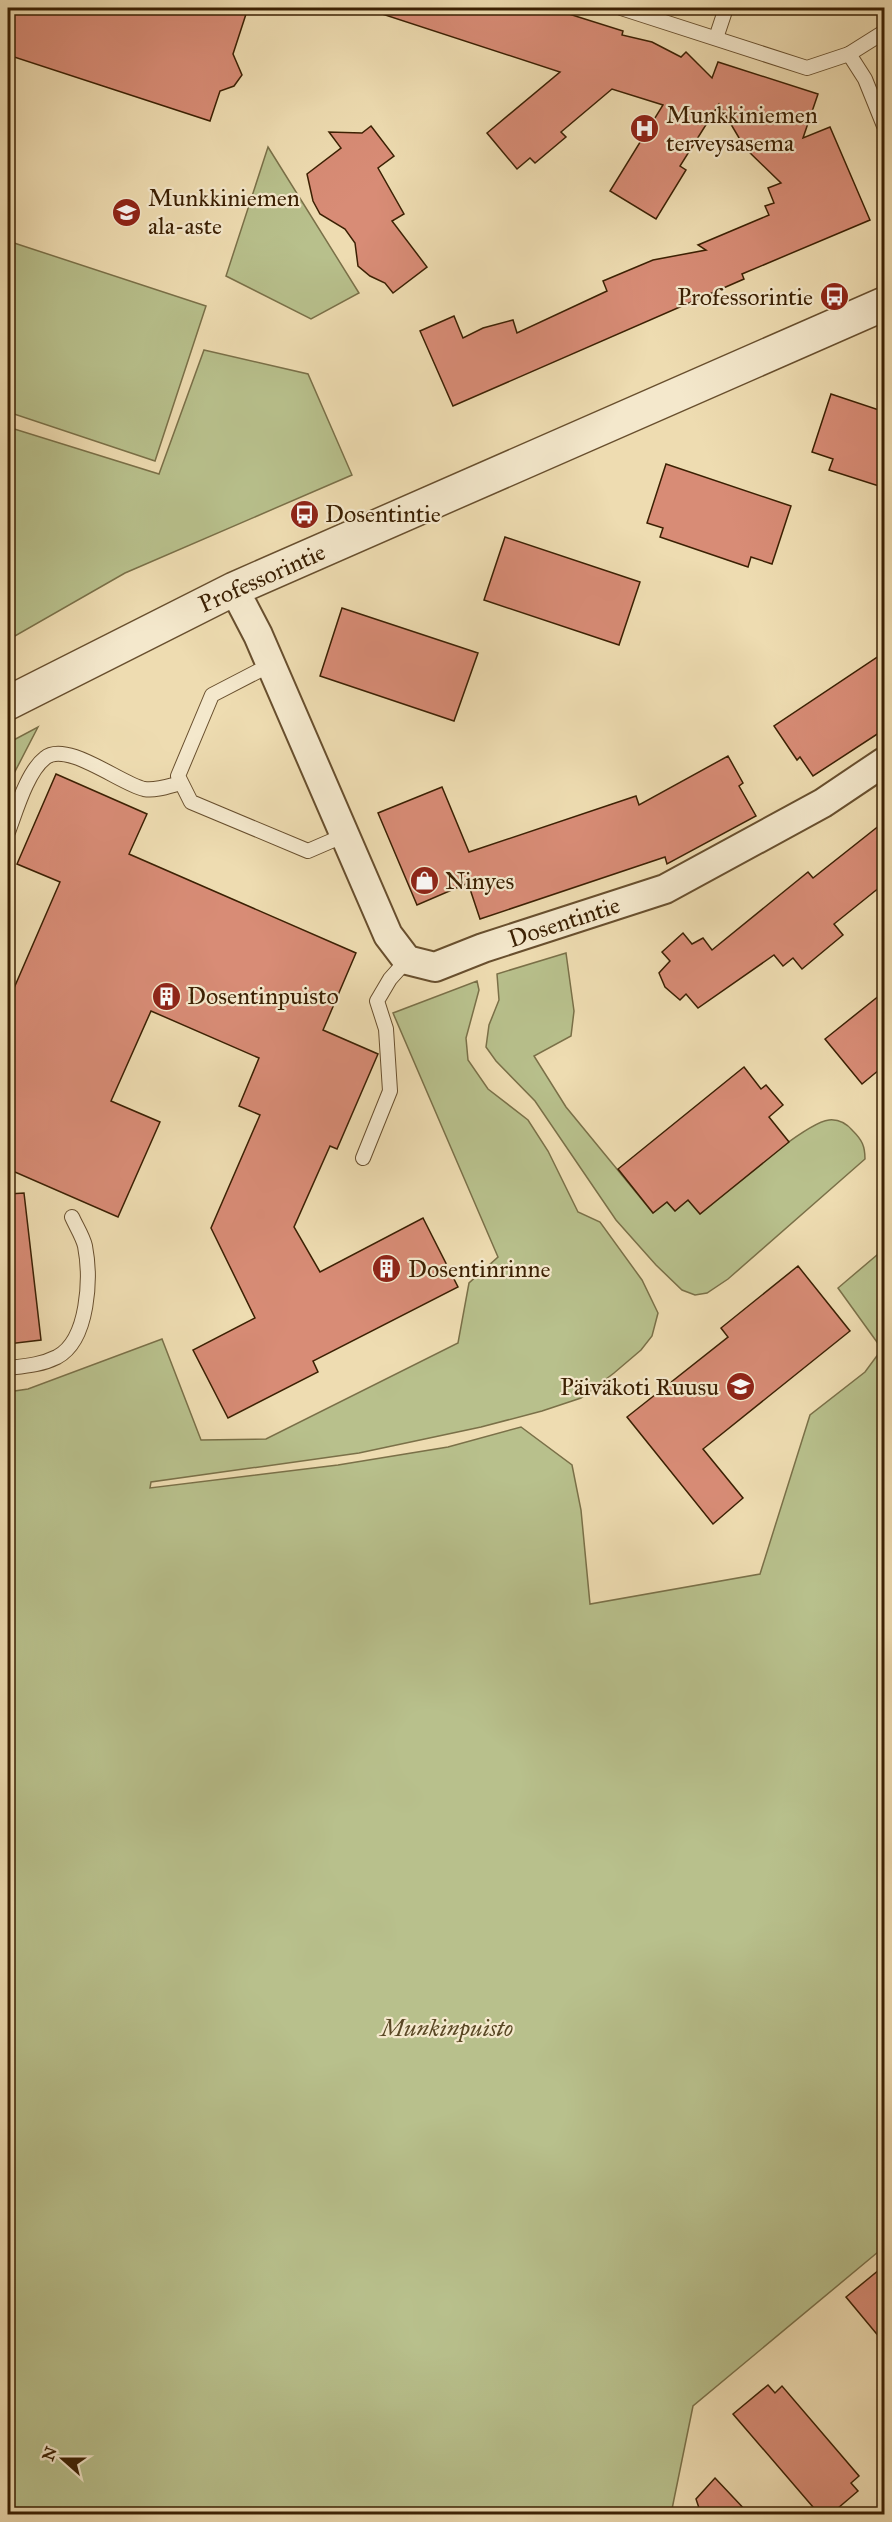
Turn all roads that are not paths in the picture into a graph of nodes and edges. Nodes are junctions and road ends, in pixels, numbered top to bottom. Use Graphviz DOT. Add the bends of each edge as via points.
graph roads {
  1 [pos="621,8"];
  2 [pos="726,8"];
  3 [pos="885,32"];
  4 [pos="716,38"];
  5 [pos="849,54"];
  6 [pos="885,126"];
  7 [pos="885,304"];
  8 [pos="234,589"];
  9 [pos="270,664"];
  10 [pos="8,703"];
  11 [pos="885,762"];
  12 [pos="181,783"];
  13 [pos="8,832"];
  14 [pos="345,835"];
  15 [pos="407,960"];
  16 [pos="363,1158"];
  17 [pos="72,1217"];
  18 [pos="8,1368"];
  1 -- 4 [label="lane"];
  2 -- 4 [label="lane"];
  3 -- 5 [label="lane"];
  4 -- 5 [label="lane" via="807,68"];
  5 -- 6 [label="lane" via="865,79"];
  7 -- 8 [label="street, Professorintie"];
  8 -- 9 [label="street"];
  8 -- 10 [label="street, Professorintie"];
  9 -- 12 [label="lane" via="212,695 178,776"];
  9 -- 14 [label="street"];
  11 -- 15 [label="street, Dosentintie" via="823,803 665,889 435,967"];
  12 -- 13 [label="lane" via="144,789 61,753 46,756 34,771"];
  12 -- 14 [label="lane" via="191,802 308,851"];
  14 -- 15 [label="street" via="387,935"];
  15 -- 16 [label="lane" via="377,1001 386,1029 390,1091"];
  17 -- 18 [label="lane" via="85,1244 88,1277 85,1312 73,1341 59,1356 36,1365"];
}
